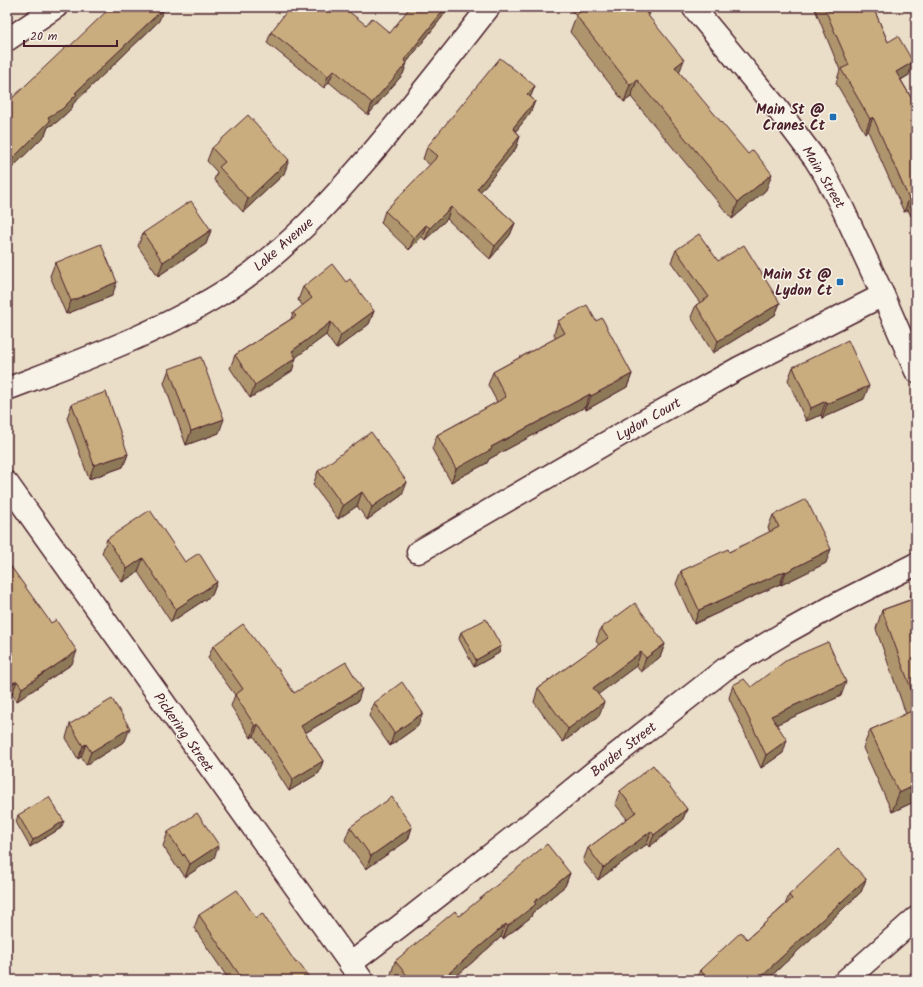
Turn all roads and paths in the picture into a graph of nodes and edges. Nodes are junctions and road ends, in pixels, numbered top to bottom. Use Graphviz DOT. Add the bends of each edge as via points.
graph roads {
  1 [pos="56,7"];
  2 [pos="489,7"];
  3 [pos="693,7"];
  4 [pos="7,40"];
  5 [pos="883,295"];
  6 [pos="916,371"];
  7 [pos="7,389"];
  8 [pos="7,483"];
  9 [pos="418,552"];
  10 [pos="916,564"];
  11 [pos="916,918"];
  12 [pos="356,972"];
  13 [pos="846,980"];
  1 -- 4 [label="street"];
  2 -- 7 [label="street, Lake Avenue" via="404,115 333,198 294,237 252,272 204,304 158,328 96,356"];
  3 -- 5 [label="street, Main Street" via="816,159 842,207"];
  5 -- 6 [label="street, Main Street"];
  5 -- 9 [label="street, Lydon Court" via="732,372"];
  8 -- 12 [label="street, Pickering Street"];
  10 -- 12 [label="street, Border Street" via="836,604 726,669 400,926"];
  11 -- 13 [label="street"];
}
